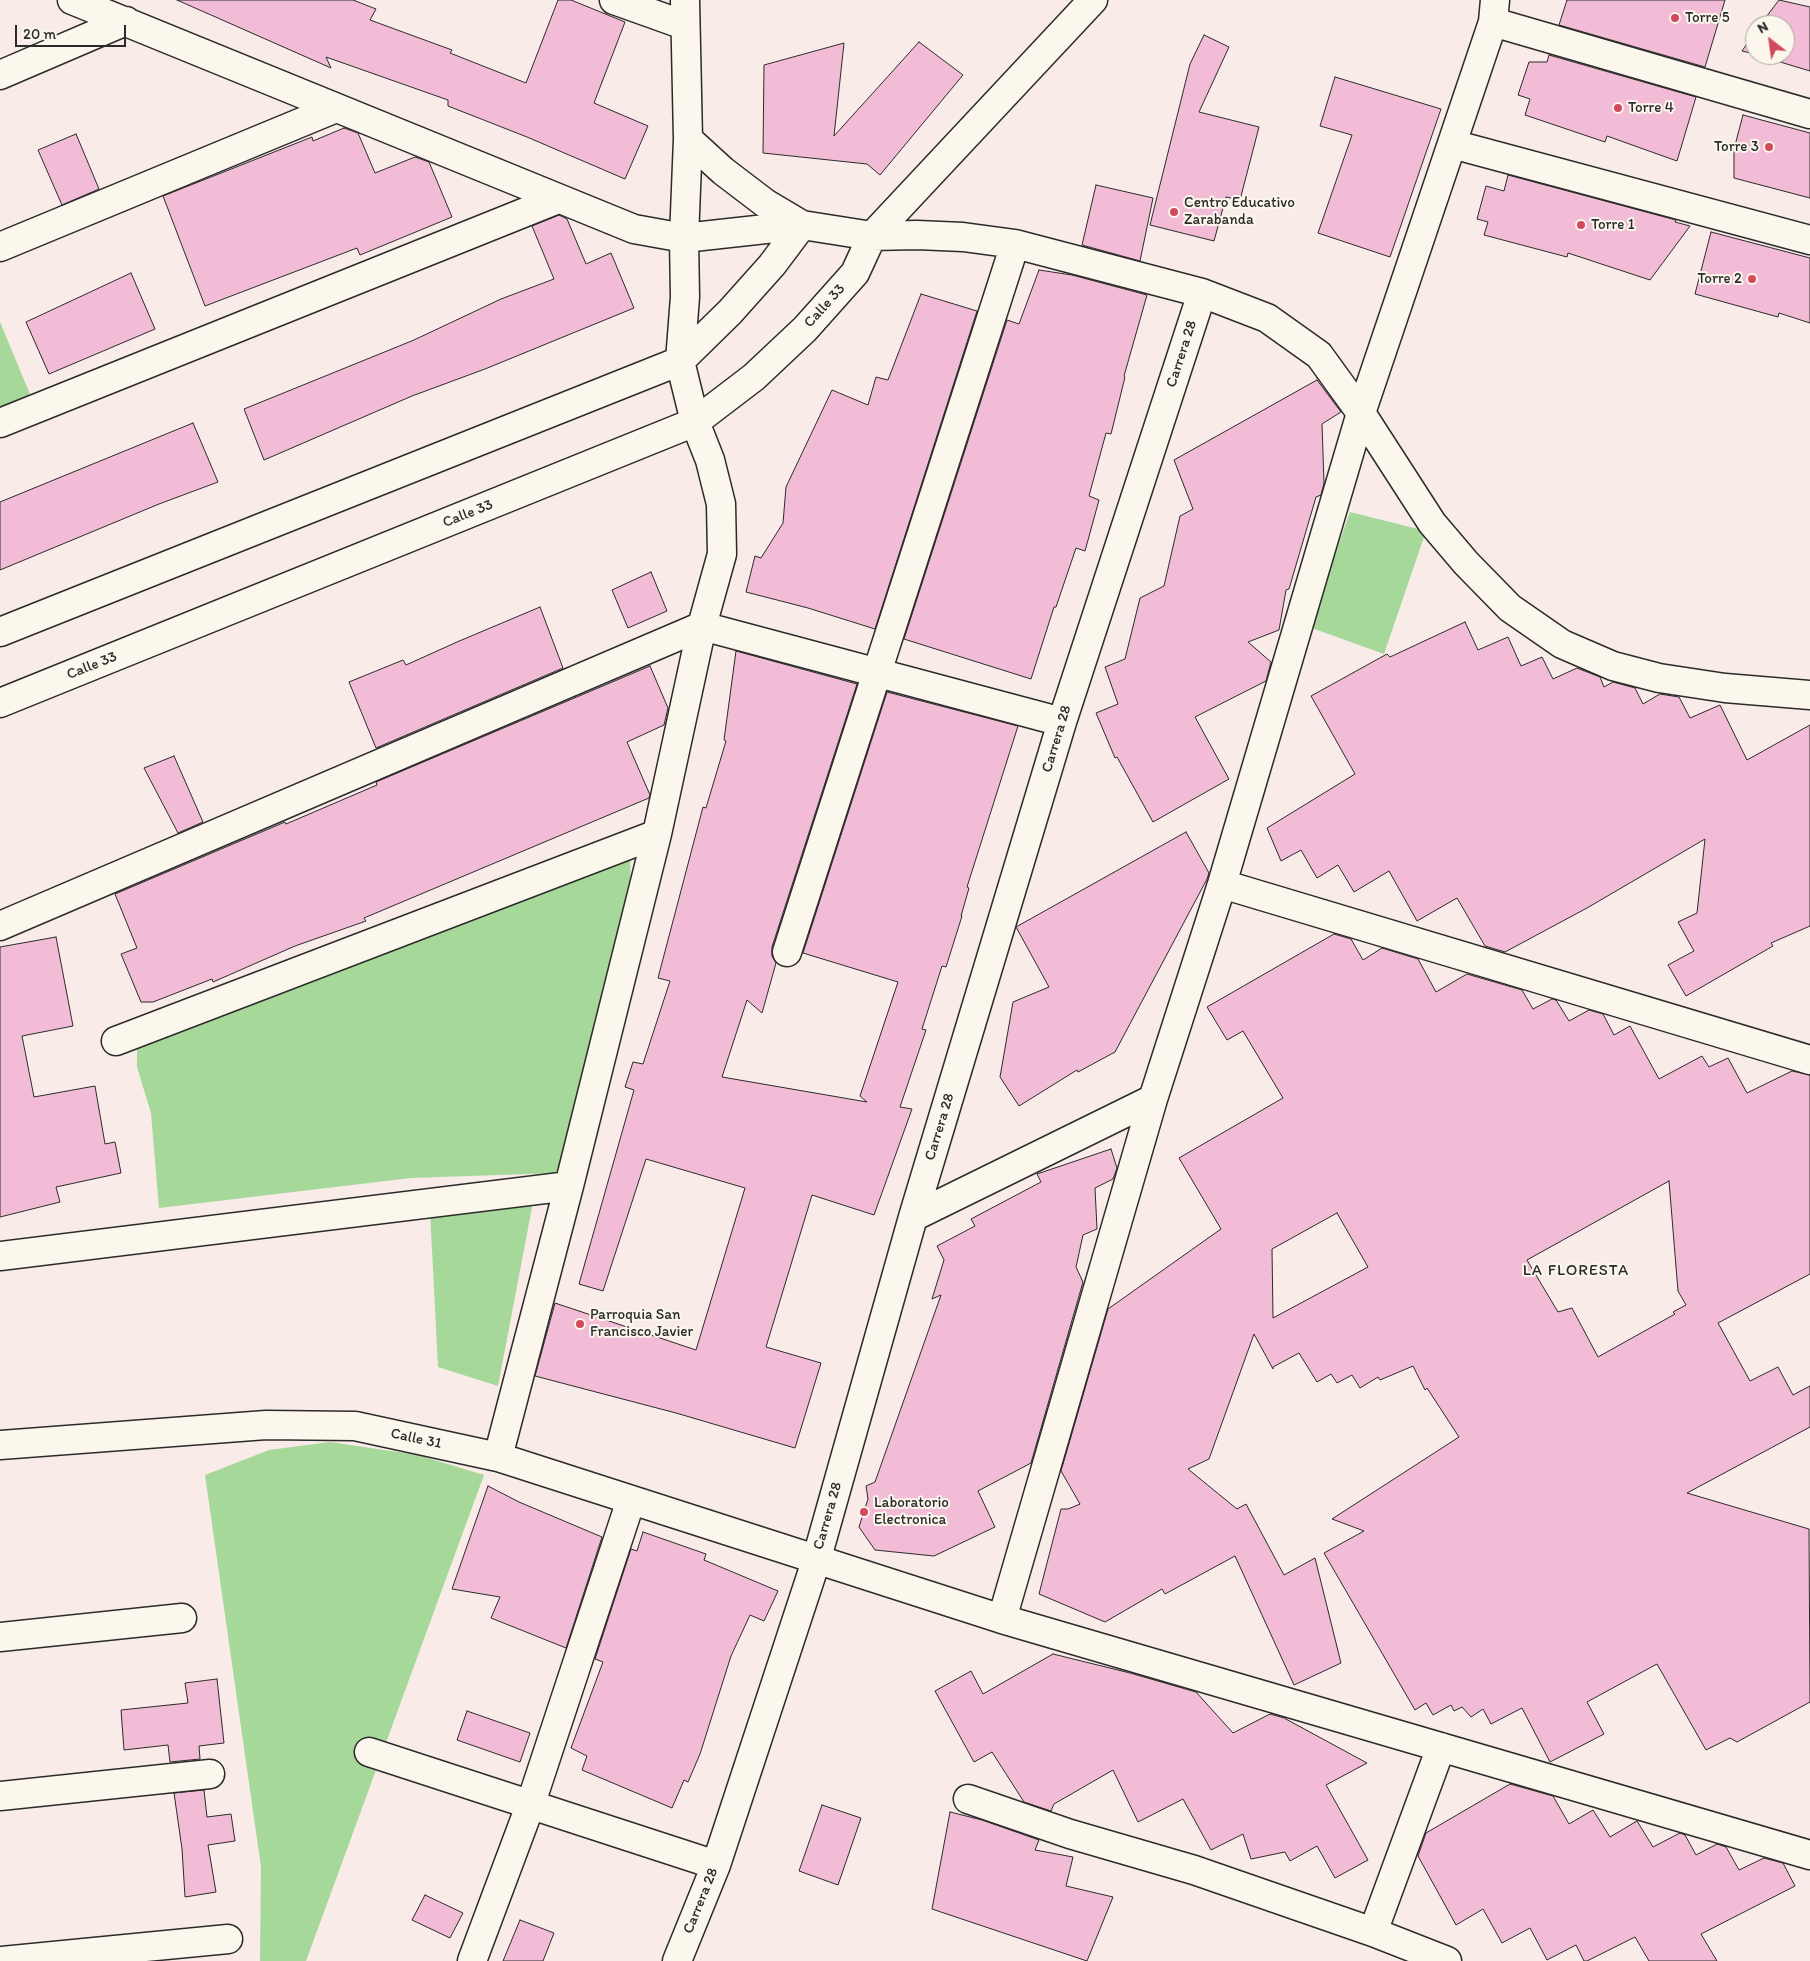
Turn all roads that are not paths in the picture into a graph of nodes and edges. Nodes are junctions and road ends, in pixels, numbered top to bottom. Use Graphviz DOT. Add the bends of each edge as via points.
graph roads {
  1 [pos="72,0"];
  2 [pos="614,0"];
  3 [pos="1093,0"];
  4 [pos="1494,11"];
  5 [pos="684,13"];
  6 [pos="126,22"];
  7 [pos="0,75"];
  8 [pos="336,108"];
  9 [pos="1810,114"];
  10 [pos="688,139"];
  11 [pos="1452,144"];
  12 [pos="558,200"];
  13 [pos="802,225"];
  14 [pos="872,236"];
  15 [pos="684,238"];
  16 [pos="1810,240"];
  17 [pos="1015,244"];
  18 [pos="0,248"];
  19 [pos="1202,292"];
  20 [pos="680,361"];
  21 [pos="1361,413"];
  22 [pos="695,422"];
  23 [pos="0,423"];
  24 [pos="702,626"];
  25 [pos="0,632"];
  26 [pos="877,672"];
  27 [pos="1810,695"];
  28 [pos="0,703"];
  29 [pos="1062,722"];
  30 [pos="657,834"];
  31 [pos="1222,884"];
  32 [pos="0,926"];
  33 [pos="787,952"];
  34 [pos="116,1041"];
  35 [pos="1810,1060"];
  36 [pos="1153,1099"];
  37 [pos="569,1186"];
  38 [pos="914,1217"];
  39 [pos="0,1256"];
  40 [pos="0,1445"];
  41 [pos="498,1457"];
  42 [pos="631,1500"];
  43 [pos="816,1560"];
  44 [pos="182,1618"];
  45 [pos="1002,1619"];
  46 [pos="0,1637"];
  47 [pos="1440,1747"];
  48 [pos="369,1752"];
  49 [pos="210,1774"];
  50 [pos="0,1796"];
  51 [pos="968,1799"];
  52 [pos="530,1806"];
  53 [pos="1810,1855"];
  54 [pos="716,1865"];
  55 [pos="1373,1932"];
  56 [pos="228,1939"];
  57 [pos="2,1961"];
  58 [pos="472,1961"];
  59 [pos="677,1961"];
  60 [pos="1447,1961"];
  1 -- 6 [label="street"];
  2 -- 5 [label="street"];
  3 -- 14 [label="street, Calle 33"];
  4 -- 9 [label="street"];
  4 -- 11 [label="street"];
  5 -- 10 [label="street"];
  6 -- 7 [label="street"];
  6 -- 8 [label="street"];
  8 -- 12 [label="street"];
  8 -- 18 [label="street"];
  10 -- 13 [label="street" via="765,203"];
  10 -- 15 [label="street"];
  11 -- 16 [label="street"];
  11 -- 21 [label="street"];
  12 -- 15 [label="street" via="634,229"];
  12 -- 23 [label="street"];
  13 -- 14 [label="street"];
  13 -- 15 [label="street"];
  13 -- 20 [label="street" via="772,266"];
  14 -- 17 [label="street" via="963,237"];
  14 -- 22 [label="street, Calle 33" via="855,273 805,329 754,377"];
  15 -- 20 [label="street" via="685,296"];
  17 -- 19 [label="street"];
  17 -- 26 [label="street"];
  19 -- 21 [label="street" via="1268,318 1319,355"];
  19 -- 29 [label="street, Carrera 28"];
  20 -- 22 [label="street"];
  20 -- 25 [label="street"];
  21 -- 27 [label="street" via="1432,523 1466,563 1510,608 1562,644 1612,666 1658,678"];
  21 -- 31 [label="street"];
  22 -- 24 [label="street" via="710,460 721,504 722,554"];
  22 -- 28 [label="street, Calle 33"];
  24 -- 26 [label="street"];
  24 -- 30 [label="street"];
  24 -- 32 [label="street"];
  26 -- 29 [label="street"];
  26 -- 33 [label="street"];
  29 -- 38 [label="street, Carrera 28"];
  30 -- 34 [label="street"];
  30 -- 37 [label="street"];
  31 -- 35 [label="street"];
  31 -- 36 [label="street"];
  36 -- 38 [label="street"];
  36 -- 45 [label="street"];
  37 -- 39 [label="street"];
  37 -- 41 [label="street"];
  38 -- 43 [label="street, Carrera 28"];
  40 -- 41 [label="street, Calle 31" via="266,1425 355,1426"];
  41 -- 42 [label="street, Calle 31"];
  42 -- 43 [label="street, Calle 31"];
  42 -- 52 [label="street"];
  43 -- 45 [label="street, Calle 31"];
  43 -- 54 [label="street, Carrera 28"];
  44 -- 46 [label="street"];
  45 -- 47 [label="street, Calle 31"];
  47 -- 53 [label="street, Calle 31"];
  47 -- 55 [label="street"];
  48 -- 52 [label="street"];
  49 -- 50 [label="street"];
  51 -- 55 [label="street" via="1070,1834 1194,1870"];
  52 -- 54 [label="street"];
  52 -- 58 [label="street"];
  54 -- 59 [label="street, Carrera 28"];
  55 -- 60 [label="street"];
  56 -- 57 [label="street"];
}
